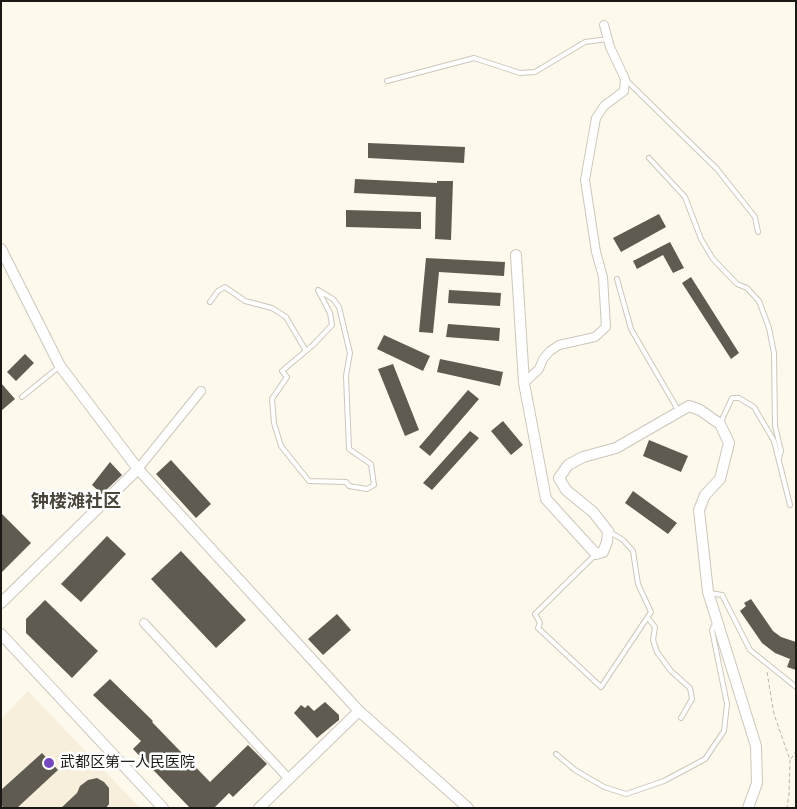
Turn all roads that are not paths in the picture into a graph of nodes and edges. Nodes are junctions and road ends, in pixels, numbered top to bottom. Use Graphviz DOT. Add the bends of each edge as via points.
graph roads {
  1 [pos="604,25"];
  2 [pos="608,39"];
  3 [pos="625,79"];
  4 [pos="387,81"];
  5 [pos="649,158"];
  6 [pos="758,232"];
  7 [pos="1,249"];
  8 [pos="516,255"];
  9 [pos="617,279"];
  10 [pos="210,302"];
  11 [pos="306,351"];
  12 [pos="60,366"];
  13 [pos="524,383"];
  14 [pos="201,391"];
  15 [pos="22,397"];
  16 [pos="680,412"];
  17 [pos="720,424"];
  18 [pos="779,458"];
  19 [pos="138,469"];
  20 [pos="790,505"];
  21 [pos="608,530"];
  22 [pos="596,554"];
  23 [pos="708,592"];
  24 [pos="1,603"];
  25 [pos="648,618"];
  26 [pos="717,619"];
  27 [pos="144,623"];
  28 [pos="1,634"];
  29 [pos="796,688"];
  30 [pos="359,711"];
  31 [pos="681,718"];
  32 [pos="556,754"];
  33 [pos="289,778"];
  34 [pos="163,808"];
  35 [pos="259,808"];
  36 [pos="468,808"];
  37 [pos="748,808"];
  1 -- 2 [label="street"];
  2 -- 3 [label="street"];
  2 -- 4 [label="lane" via="585,42 535,72 520,72 474,58"];
  3 -- 6 [label="lane" via="717,169 755,217"];
  3 -- 13 [label="street" via="624,91 604,106 596,118 585,180 603,278 606,327 595,337 559,345 550,351 539,370"];
  5 -- 18 [label="lane" via="684,197 713,259 737,284 759,300 774,353"];
  7 -- 12 [label="street"];
  8 -- 13 [label="street"];
  9 -- 16 [label="lane" via="631,328"];
  10 -- 11 [label="lane" via="225,287 245,301 272,308 286,317"];
  11 -- 11 [label="lane" via="332,325 330,313 318,290 333,299 338,307 350,353 346,376 349,449 371,464 374,485 367,489 349,486 346,482 309,482 281,446 274,424 272,399 287,377 282,371"];
  12 -- 15 [label="lane"];
  12 -- 19 [label="street"];
  13 -- 22 [label="street" via="546,499"];
  14 -- 19 [label="street"];
  16 -- 17 [label="street" via="689,406"];
  16 -- 21 [label="street" via="616,448 583,457 568,465 559,478 566,490 593,512"];
  17 -- 18 [label="lane" via="732,398 740,398 754,407 766,425"];
  17 -- 23 [label="street" via="729,443 723,470 699,510"];
  18 -- 20 [label="lane"];
  19 -- 24 [label="street"];
  19 -- 30 [label="street"];
  21 -- 22 [label="street" via="603,552"];
  21 -- 25 [label="lane" via="633,551 638,584 651,612"];
  22 -- 25 [label="lane" via="535,614 540,623 538,628 601,687"];
  23 -- 26 [label="street"];
  23 -- 29 [label="lane" via="722,594 750,650"];
  25 -- 31 [label="lane" via="655,627 653,640 657,652 690,688 692,699"];
  26 -- 32 [label="lane" via="712,630 727,704 724,731 705,759 664,781 626,794 604,787 574,770"];
  26 -- 37 [label="street" via="756,746 757,783"];
  27 -- 33 [label="street"];
  28 -- 34 [label="street"];
  30 -- 33 [label="street"];
  30 -- 36 [label="street"];
  33 -- 35 [label="street"];
}
